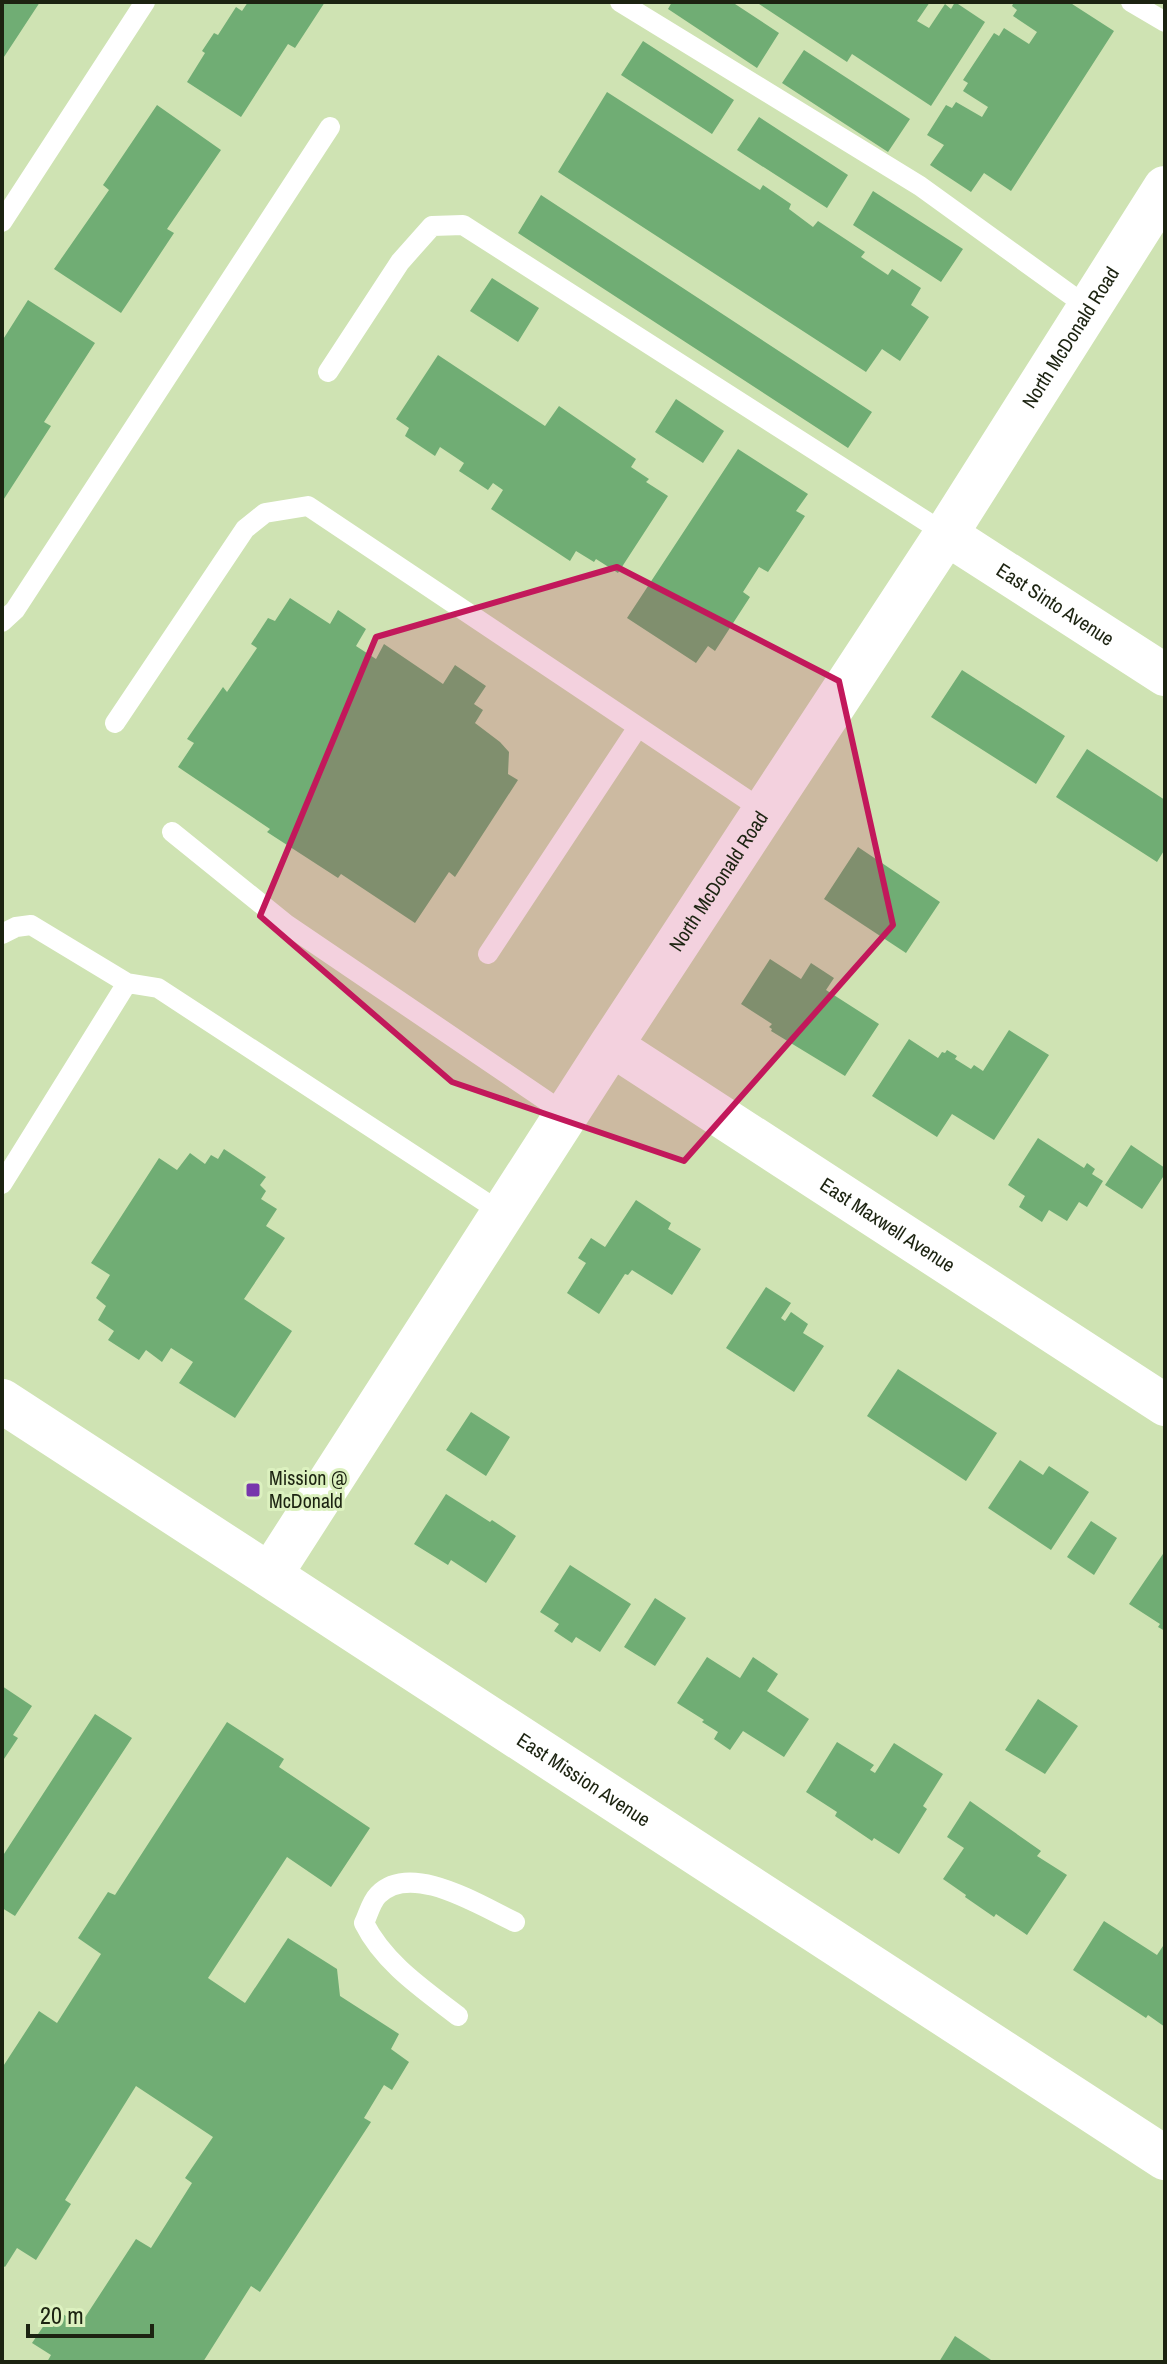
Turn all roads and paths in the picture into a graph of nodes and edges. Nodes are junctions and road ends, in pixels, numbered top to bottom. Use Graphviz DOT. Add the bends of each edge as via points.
graph roads {
  1 [pos="145,2"];
  2 [pos="620,2"];
  3 [pos="1131,2"];
  4 [pos="1165,22"];
  5 [pos="330,127"];
  6 [pos="1165,188"];
  7 [pos="2,222"];
  8 [pos="1089,308"];
  9 [pos="328,372"];
  10 [pos="946,534"];
  11 [pos="2,622"];
  12 [pos="1165,675"];
  13 [pos="115,723"];
  14 [pos="638,727"];
  15 [pos="764,811"];
  16 [pos="172,832"];
  17 [pos="2,934"];
  18 [pos="488,954"];
  19 [pos="127,983"];
  20 [pos="611,1045"];
  21 [pos="566,1114"];
  22 [pos="2,1184"];
  23 [pos="502,1213"];
  24 [pos="2,1401"];
  25 [pos="1165,1405"];
  26 [pos="270,1575"];
  27 [pos="515,1922"];
  28 [pos="458,2016"];
  29 [pos="1165,2158"];
  1 -- 7 [label="lane"];
  2 -- 8 [label="lane" via="920,186"];
  3 -- 4 [label="lane"];
  5 -- 11 [label="lane" via="15,610"];
  6 -- 8 [label="street, North McDonald Road"];
  8 -- 10 [label="street, North McDonald Road"];
  9 -- 10 [label="lane" via="400,262 432,226 463,225"];
  10 -- 12 [label="street, East Sinto Avenue"];
  10 -- 15 [label="street, North McDonald Road"];
  13 -- 14 [label="lane" via="245,529 265,513 308,506"];
  14 -- 15 [label="lane"];
  14 -- 18 [label="lane"];
  15 -- 20 [label="street, North McDonald Road"];
  16 -- 21 [label="lane" via="286,924"];
  17 -- 19 [label="lane" via="31,925"];
  19 -- 22 [label="lane"];
  19 -- 23 [label="lane" via="158,988"];
  20 -- 21 [label="street, North McDonald Road"];
  20 -- 25 [label="street, East Maxwell Avenue"];
  21 -- 23 [label="street, North McDonald Road"];
  23 -- 26 [label="street, North McDonald Road"];
  24 -- 26 [label="street, East Mission Avenue"];
  26 -- 29 [label="street, East Mission Avenue"];
  27 -- 28 [label="lane" via="432,1885 401,1881 377,1896 364,1923 374,1942"];
}
